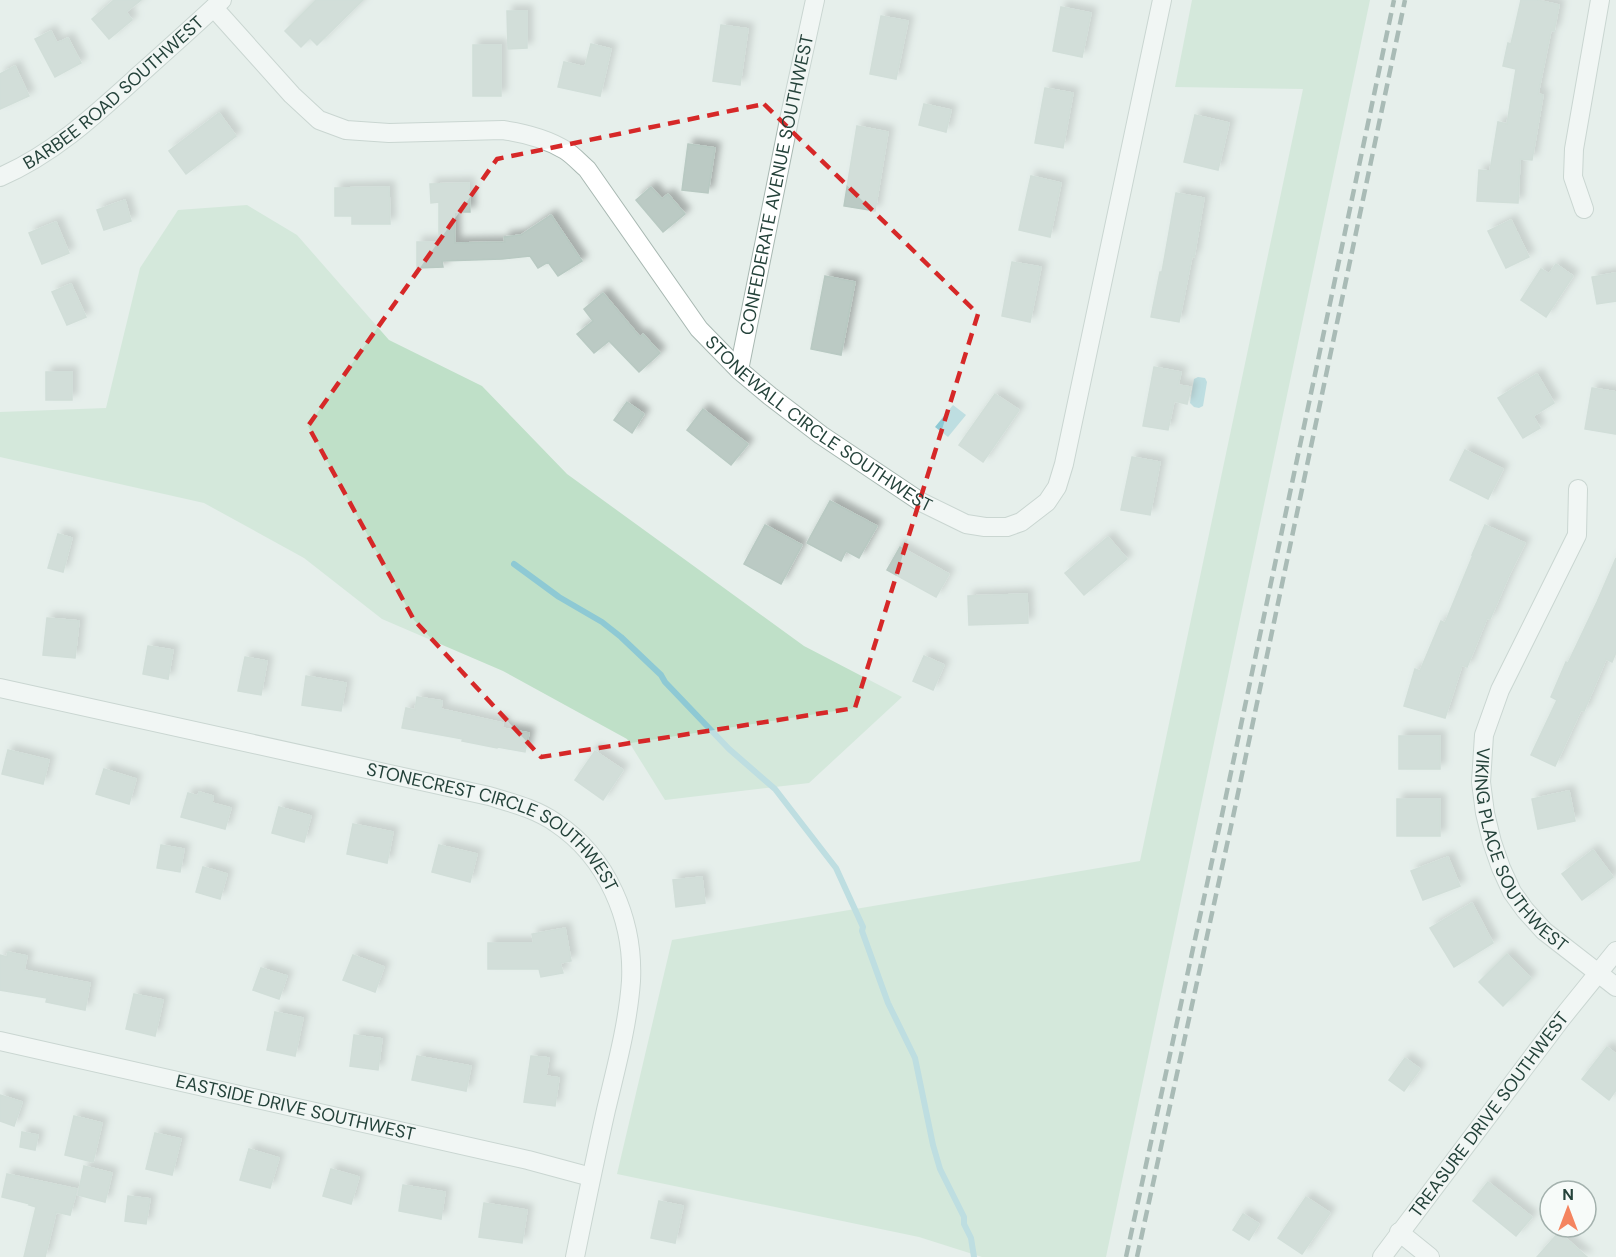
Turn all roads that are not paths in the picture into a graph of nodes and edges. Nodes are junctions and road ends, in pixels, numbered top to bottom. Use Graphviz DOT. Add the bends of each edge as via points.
graph roads {
  1 [pos="815,0"];
  2 [pos="1162,0"];
  3 [pos="1600,0"];
  4 [pos="218,4"];
  5 [pos="0,177"];
  6 [pos="1584,209"];
  7 [pos="739,370"];
  8 [pos="1578,489"];
  9 [pos="0,688"];
  10 [pos="1616,951"];
  11 [pos="1598,974"];
  12 [pos="1616,987"];
  13 [pos="0,1041"];
  14 [pos="591,1177"];
  15 [pos="1399,1232"];
  16 [pos="575,1257"];
  17 [pos="1382,1257"];
  18 [pos="1430,1257"];
  1 -- 7 [label="street, CONFEDERATE AVENUE SOUTHWEST"];
  2 -- 7 [label="street, STONEWALL CIRCLE SOUTHWEST" via="1064,464 1057,487 1047,502 1021,522 1007,527 966,524 921,502 821,435"];
  3 -- 6 [label="street" via="1574,149 1573,177"];
  4 -- 5 [label="street, BARBEE ROAD SOUTHWEST" via="86,124 21,168"];
  4 -- 7 [label="street, STONEWALL CIRCLE SOUTHWEST" via="292,95 319,120 346,130 389,133 503,130 551,142 567,151 587,169 699,329"];
  8 -- 11 [label="street, VIKING PLACE SOUTHWEST" via="1577,535 1500,690 1484,735 1481,782 1492,842 1512,892 1544,931"];
  9 -- 14 [label="street, STONECREST CIRCLE SOUTHWEST" via="489,796 519,804 556,822 583,845 607,878 628,937 631,980 623,1037"];
  10 -- 11 [label="street, TREASURE DRIVE SOUTHWEST"];
  11 -- 12 [label="street, VIKING PLACE SOUTHWEST"];
  11 -- 15 [label="street, TREASURE DRIVE SOUTHWEST"];
  13 -- 14 [label="street, EASTSIDE DRIVE SOUTHWEST"];
  14 -- 16 [label="street, STONECREST CIRCLE SOUTHWEST"];
  15 -- 17 [label="street, TREASURE DRIVE SOUTHWEST"];
  15 -- 18 [label="street"];
}
